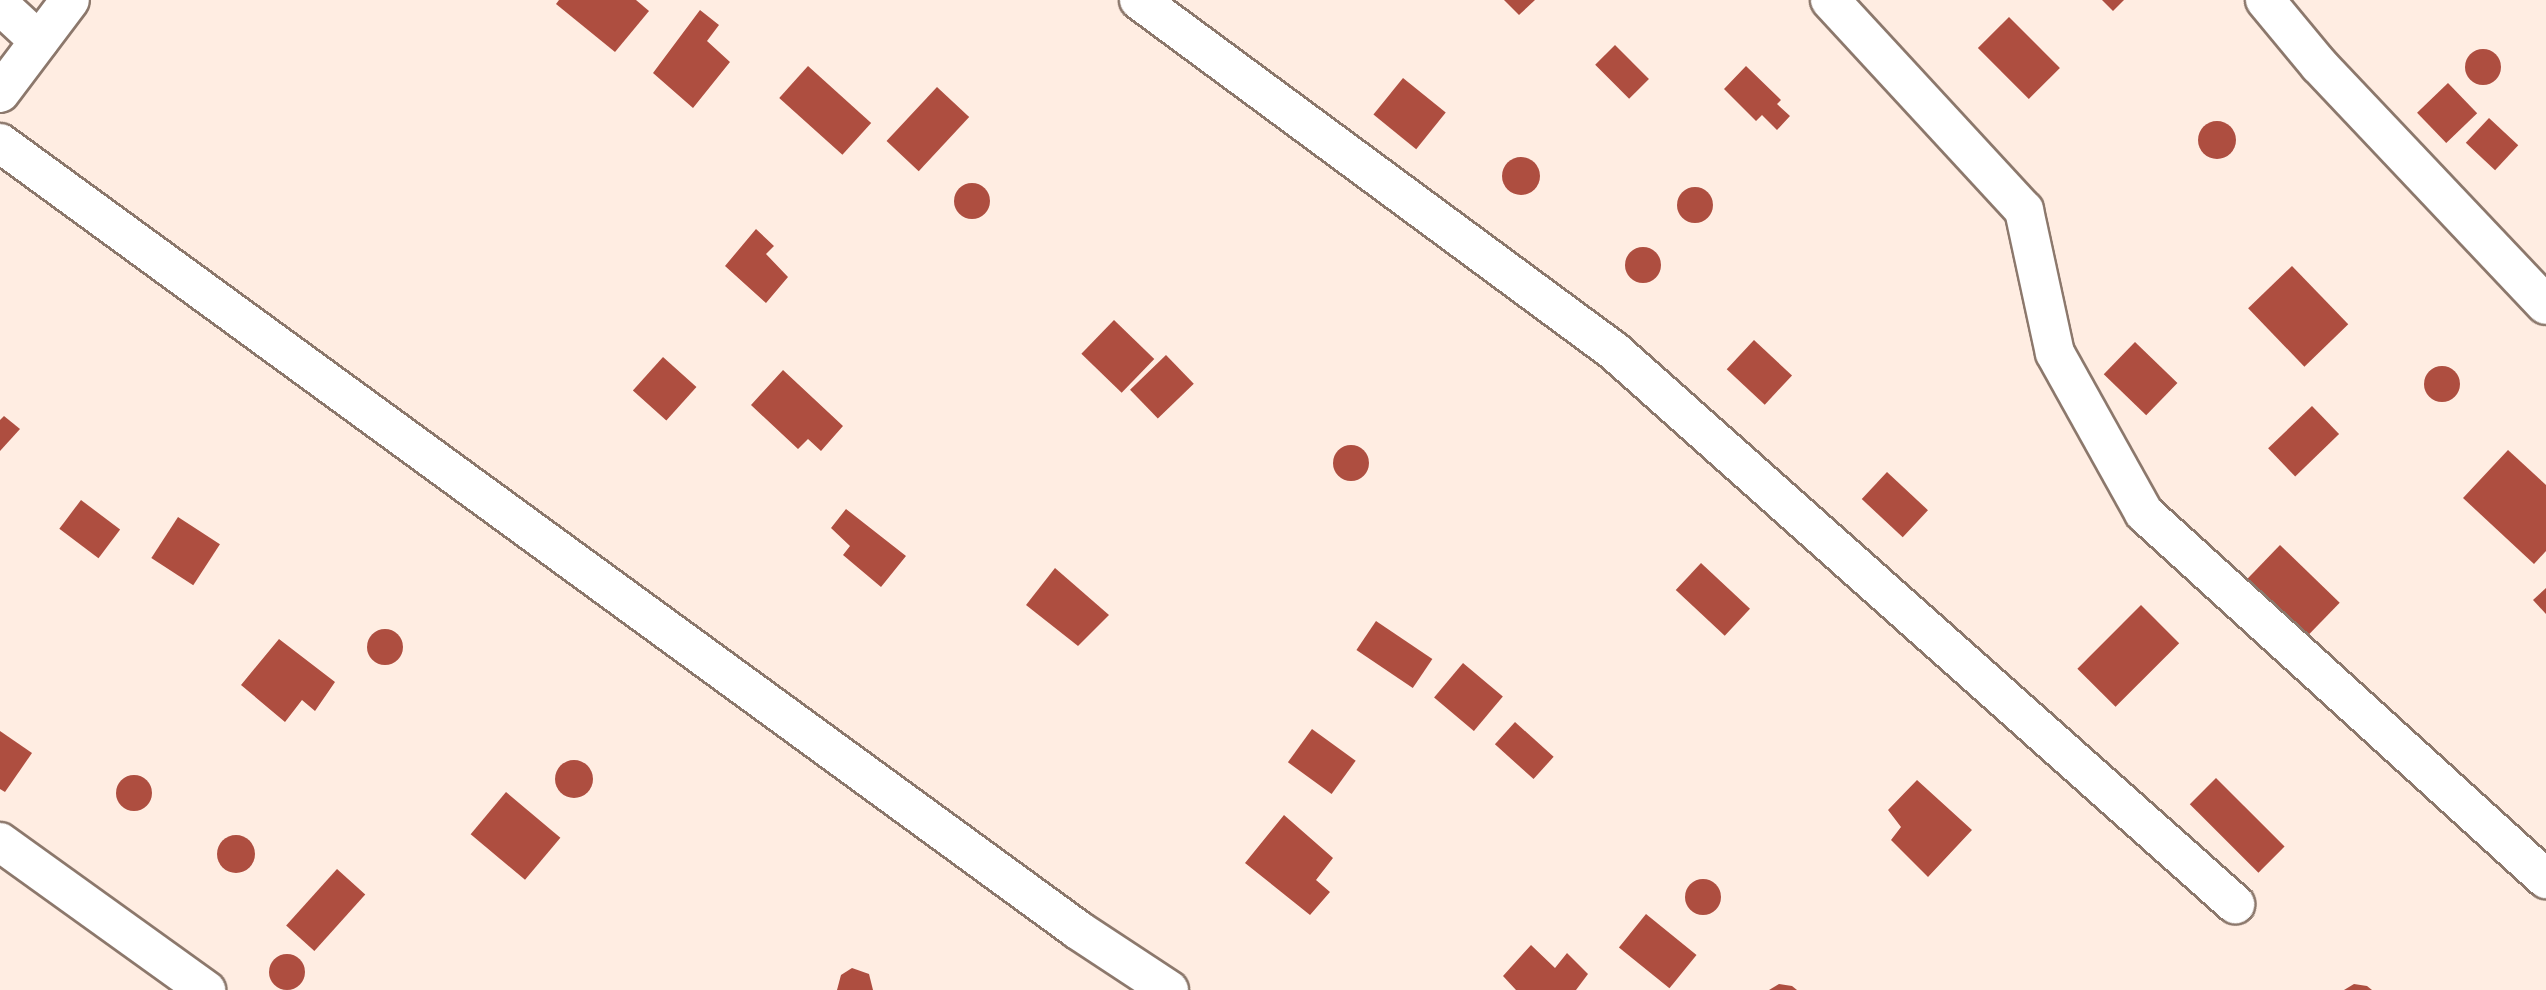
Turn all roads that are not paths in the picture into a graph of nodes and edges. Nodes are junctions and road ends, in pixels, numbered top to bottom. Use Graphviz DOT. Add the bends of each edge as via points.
graph roads {
  1 [pos="70,0"];
  2 [pos="1139,0"];
  3 [pos="1830,0"];
  4 [pos="2265,0"];
  5 [pos="0,5"];
  6 [pos="39,41"];
  7 [pos="0,93"];
  8 [pos="0,143"];
  9 [pos="2546,305"];
  10 [pos="0,842"];
  11 [pos="2546,879"];
  12 [pos="2235,904"];
  13 [pos="206,990"];
  14 [pos="1169,990"];
  1 -- 6 [label="street"];
  2 -- 12 [label="street" via="1614,351"];
  3 -- 11 [label="street" via="2024,210 2055,353 2144,513"];
  4 -- 9 [label="street" via="2319,65"];
  5 -- 6 [label="street"];
  6 -- 7 [label="street"];
  8 -- 14 [label="street" via="1066,922"];
  10 -- 13 [label="street"];
}
